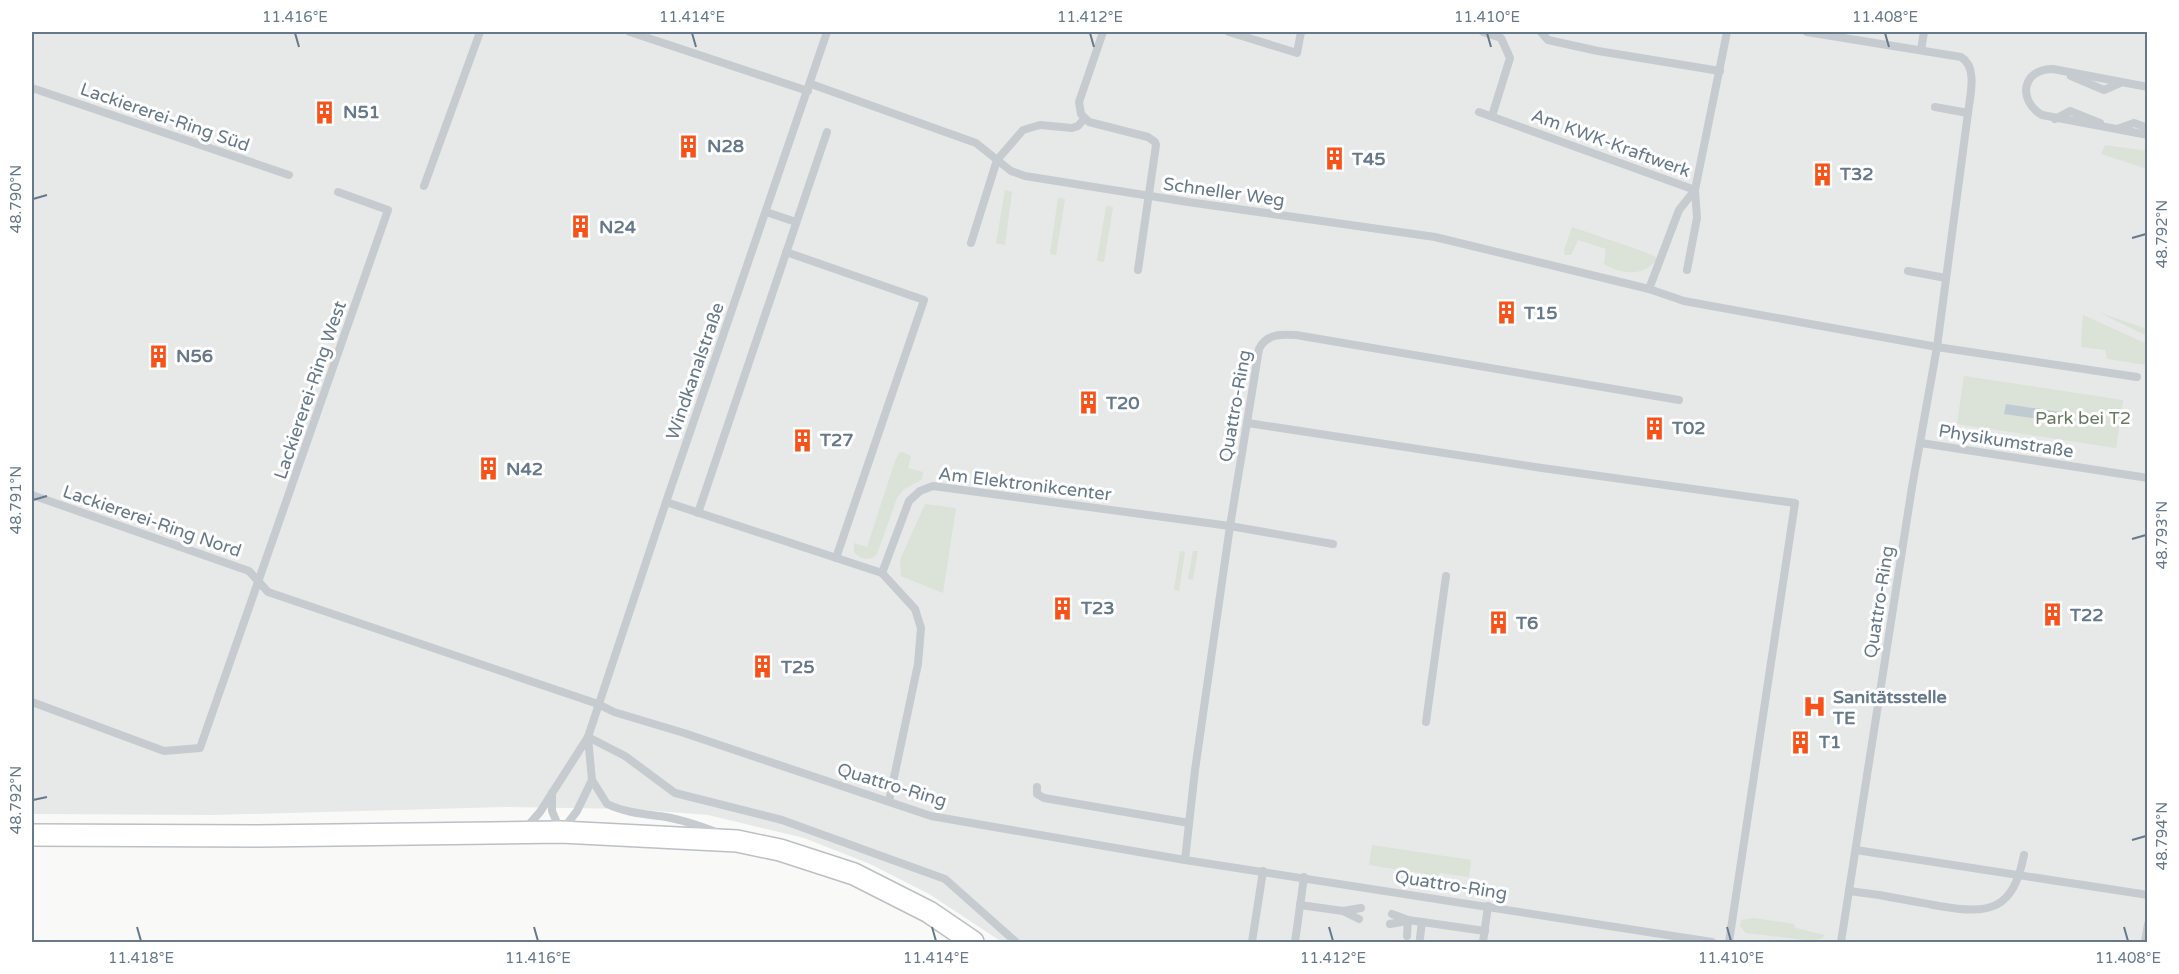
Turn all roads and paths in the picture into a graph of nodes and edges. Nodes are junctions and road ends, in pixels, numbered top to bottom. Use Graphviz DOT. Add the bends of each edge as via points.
graph roads {
  1 [pos="480,32"];
  2 [pos="630,32"];
  3 [pos="827,32"];
  4 [pos="1103,32"];
  5 [pos="1229,32"];
  6 [pos="1301,32"];
  7 [pos="1483,32"];
  8 [pos="1541,32"];
  9 [pos="1727,32"];
  10 [pos="1806,32"];
  11 [pos="1924,32"];
  12 [pos="1921,50"];
  13 [pos="1719,71"];
  14 [pos="2119,83"];
  15 [pos="2148,87"];
  16 [pos="32,88"];
  17 [pos="809,88"];
  18 [pos="2148,92"];
  19 [pos="1935,107"];
  20 [pos="1479,112"];
  21 [pos="1968,112"];
  22 [pos="1492,116"];
  23 [pos="1084,119"];
  24 [pos="2148,128"];
  25 [pos="2115,129"];
  26 [pos="827,132"];
  27 [pos="2148,135"];
  28 [pos="997,160"];
  29 [pos="289,175"];
  30 [pos="424,186"];
  31 [pos="1695,190"];
  32 [pos="338,192"];
  33 [pos="1149,196"];
  34 [pos="766,212"];
  35 [pos="796,222"];
  36 [pos="971,243"];
  37 [pos="786,252"];
  38 [pos="1138,270"];
  39 [pos="1687,270"];
  40 [pos="1908,272"];
  41 [pos="1946,278"];
  42 [pos="1649,289"];
  43 [pos="1937,346"];
  44 [pos="2137,377"];
  45 [pos="1679,400"];
  46 [pos="1248,423"];
  47 [pos="1921,443"];
  48 [pos="2148,478"];
  49 [pos="32,495"];
  50 [pos="1105,498"];
  51 [pos="666,502"];
  52 [pos="1103,508"];
  53 [pos="698,513"];
  54 [pos="1230,526"];
  55 [pos="1333,544"];
  56 [pos="836,558"];
  57 [pos="882,573"];
  58 [pos="1446,576"];
  59 [pos="260,581"];
  60 [pos="1205,700"];
  61 [pos="32,702"];
  62 [pos="1214,702"];
  63 [pos="598,704"];
  64 [pos="1426,722"];
  65 [pos="588,737"];
  66 [pos="592,780"];
  67 [pos="1036,787"];
  68 [pos="552,792"];
  69 [pos="889,801"];
  70 [pos="1189,823"];
  71 [pos="522,832"];
  72 [pos="561,832"];
  73 [pos="32,835"];
  74 [pos="737,841"];
  75 [pos="1856,850"];
  76 [pos="2024,855"];
  77 [pos="1185,860"];
  78 [pos="1263,871"];
  79 [pos="1304,877"];
  80 [pos="1849,891"];
  81 [pos="2148,895"];
  82 [pos="1300,905"];
  83 [pos="1488,906"];
  84 [pos="1360,908"];
  85 [pos="1343,911"];
  86 [pos="1392,914"];
  87 [pos="1359,920"];
  88 [pos="1408,920"];
  89 [pos="1422,922"];
  90 [pos="1390,924"];
  91 [pos="2148,924"];
  92 [pos="1485,931"];
  93 [pos="1407,936"];
  94 [pos="1420,938"];
  95 [pos="973,942"];
  96 [pos="1016,942"];
  97 [pos="1252,942"];
  98 [pos="1295,942"];
  99 [pos="1483,942"];
  100 [pos="1712,942"];
  101 [pos="1729,942"];
  102 [pos="1841,942"];
  103 [pos="2145,942"];
  1 -- 30 [label="lane"];
  2 -- 17 [label="lane, Schneller Weg"];
  3 -- 17 [label="lane, Windkanalstraße"];
  4 -- 23 [label="lane" via="1079,102"];
  5 -- 6 [label="lane" via="1297,53"];
  7 -- 22 [label="lane" via="1501,38 1510,58"];
  8 -- 13 [label="lane" via="1548,40"];
  9 -- 13 [label="lane"];
  10 -- 12 [label="lane"];
  11 -- 12 [label="lane"];
  12 -- 21 [label="lane, Physikumstraße" via="1961,57 1969,64"];
  13 -- 31 [label="lane"];
  14 -- 15 [label="lane"];
  14 -- 18 [label="lane"];
  14 -- 25 [label="lane" via="2104,90 2053,69 2034,73 2027,83 2026,97 2033,110 2042,116"];
  16 -- 29 [label="lane, Lackiererei-Ring Süd"];
  17 -- 28 [label="lane, Schneller Weg" via="976,143"];
  17 -- 34 [label="lane, Windkanalstraße"];
  19 -- 21 [label="lane"];
  20 -- 22 [label="lane, Am KWK-Kraftwerk"];
  21 -- 41 [label="lane, Physikumstraße"];
  22 -- 31 [label="lane, Am KWK-Kraftwerk"];
  23 -- 28 [label="lane" via="1072,128 1040,125 1023,130"];
  23 -- 33 [label="lane" via="1155,142"];
  24 -- 25 [label="lane" via="2134,123"];
  25 -- 27 [label="lane"];
  26 -- 35 [label="lane"];
  28 -- 33 [label="lane, Schneller Weg" via="1025,176"];
  28 -- 36 [label="lane"];
  31 -- 39 [label="lane" via="1697,218"];
  31 -- 42 [label="lane, Am KWK-Kraftwerk" via="1679,210"];
  32 -- 59 [label="lane, Lackiererei-Ring West" via="388,210"];
  33 -- 38 [label="lane"];
  33 -- 42 [label="lane, Schneller Weg" via="1435,237"];
  34 -- 35 [label="lane"];
  34 -- 51 [label="lane, Windkanalstraße"];
  35 -- 37 [label="lane"];
  37 -- 53 [label="lane"];
  37 -- 56 [label="lane" via="924,300"];
  40 -- 41 [label="lane"];
  41 -- 43 [label="lane, Physikumstraße"];
  42 -- 43 [label="lane, Schneller Weg" via="1684,301"];
  43 -- 44 [label="lane, Schneller Weg"];
  43 -- 47 [label="lane, Physikumstraße"];
  45 -- 46 [label="lane, Quattro-Ring" via="1282,334 1265,340 1259,349"];
  46 -- 54 [label="lane, Quattro-Ring"];
  46 -- 101 [label="lane" via="1795,503"];
  47 -- 48 [label="lane, Physikumstraße"];
  47 -- 75 [label="lane, Quattro-Ring"];
  49 -- 59 [label="lane, Lackiererei-Ring Nord" via="221,560 249,571"];
  50 -- 52 [label="lane"];
  51 -- 53 [label="lane"];
  51 -- 63 [label="lane, Windkanalstraße"];
  52 -- 54 [label="lane, Am Elektronikcenter"];
  52 -- 57 [label="lane, Am Elektronikcenter" via="926,487 909,501"];
  53 -- 56 [label="lane"];
  54 -- 55 [label="lane, Am Elektronikcenter"];
  54 -- 60 [label="lane, Quattro-Ring"];
  56 -- 57 [label="lane"];
  57 -- 69 [label="lane" via="915,609 921,628 918,664"];
  58 -- 64 [label="lane"];
  59 -- 61 [label="lane, Lackiererei-Ring West" via="200,748 164,751"];
  59 -- 63 [label="lane, Lackiererei-Ring Nord" via="267,592"];
  60 -- 62 [label="lane"];
  60 -- 70 [label="lane, Quattro-Ring"];
  63 -- 65 [label="lane, Windkanalstraße"];
  63 -- 69 [label="lane, Quattro-Ring"];
  65 -- 66 [label="lane"];
  65 -- 68 [label="lane"];
  65 -- 96 [label="lane" via="625,756 675,793 782,820 945,879"];
  66 -- 72 [label="lane"];
  66 -- 74 [label="lane" via="613,807 690,823"];
  67 -- 70 [label="lane" via="1037,794 1044,798"];
  68 -- 71 [label="lane"];
  68 -- 72 [label="lane" via="552,811"];
  69 -- 77 [label="lane, Quattro-Ring" via="931,816"];
  70 -- 77 [label="lane, Quattro-Ring"];
  71 -- 72 [label="main road"];
  71 -- 73 [label="main road"];
  72 -- 74 [label="main road"];
  74 -- 95 [label="main road" via="780,850 854,874 929,912"];
  75 -- 80 [label="lane, Quattro-Ring"];
  75 -- 81 [label="lane"];
  76 -- 80 [label="lane, bridge" via="2012,891 2000,903 1982,910 1966,911"];
  77 -- 78 [label="lane, Quattro-Ring"];
  78 -- 79 [label="lane, Quattro-Ring"];
  78 -- 97 [label="lane"];
  79 -- 82 [label="lane"];
  79 -- 83 [label="lane, Quattro-Ring"];
  80 -- 102 [label="lane, Quattro-Ring"];
  82 -- 85 [label="lane"];
  82 -- 98 [label="lane"];
  83 -- 92 [label="lane"];
  83 -- 100 [label="lane, Quattro-Ring"];
  84 -- 85 [label="lane"];
  85 -- 87 [label="lane"];
  86 -- 88 [label="lane"];
  88 -- 89 [label="lane"];
  88 -- 90 [label="lane"];
  88 -- 93 [label="lane"];
  89 -- 92 [label="lane"];
  89 -- 94 [label="lane"];
  91 -- 103 [label="lane"];
  92 -- 99 [label="lane"];
}
